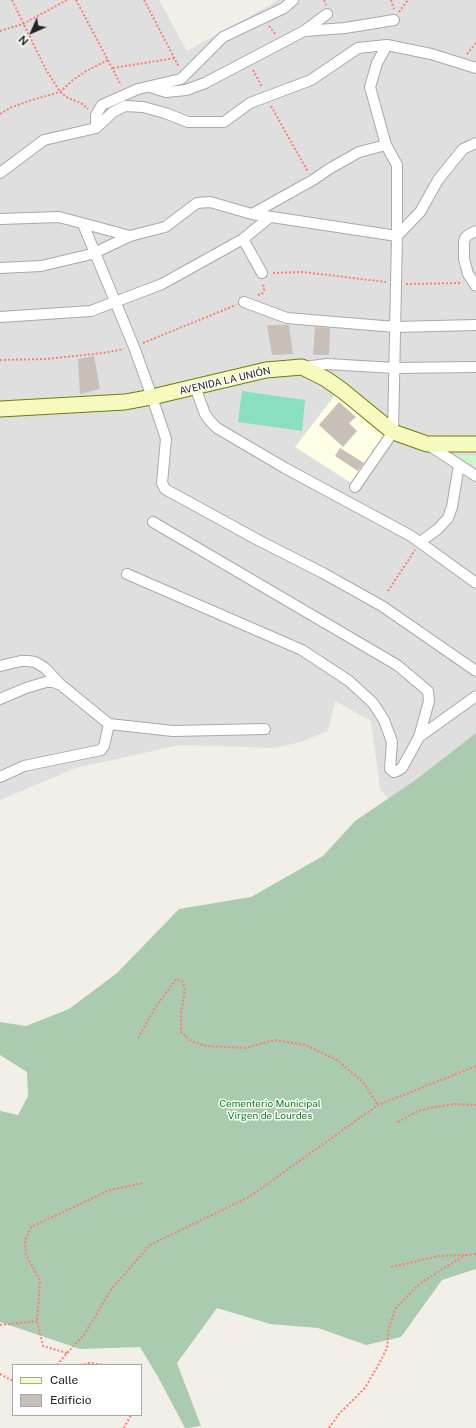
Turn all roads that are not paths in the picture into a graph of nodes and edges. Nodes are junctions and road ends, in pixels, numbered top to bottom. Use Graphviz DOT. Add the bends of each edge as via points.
graph roads {
  1 [pos="293,0"];
  2 [pos="327,14"];
  3 [pos="394,20"];
  4 [pos="304,31"];
  5 [pos="386,45"];
  6 [pos="476,68"];
  7 [pos="143,88"];
  8 [pos="96,128"];
  9 [pos="476,143"];
  10 [pos="386,145"];
  11 [pos="0,173"];
  12 [pos="252,214"];
  13 [pos="270,217"];
  14 [pos="0,219"];
  15 [pos="83,224"];
  16 [pos="476,231"];
  17 [pos="130,236"];
  18 [pos="397,236"];
  19 [pos="243,239"];
  20 [pos="96,252"];
  21 [pos="0,268"];
  22 [pos="262,273"];
  23 [pos="475,285"];
  24 [pos="115,302"];
  25 [pos="244,302"];
  26 [pos="0,317"];
  27 [pos="476,325"];
  28 [pos="395,327"];
  29 [pos="302,367"];
  30 [pos="476,367"];
  31 [pos="394,368"];
  32 [pos="195,387"];
  33 [pos="152,397"];
  34 [pos="0,409"];
  35 [pos="393,432"];
  36 [pos="427,444"];
  37 [pos="476,444"];
  38 [pos="459,464"];
  39 [pos="476,476"];
  40 [pos="355,487"];
  41 [pos="152,522"];
  42 [pos="420,542"];
  43 [pos="128,574"];
  44 [pos="476,583"];
  45 [pos="0,666"];
  46 [pos="476,671"];
  47 [pos="60,685"];
  48 [pos="476,696"];
  49 [pos="0,699"];
  50 [pos="109,724"];
  51 [pos="265,729"];
  52 [pos="419,737"];
  53 [pos="0,777"];
  1 -- 7 [label="street" via="284,8 223,37 181,79"];
  2 -- 4 [label="street"];
  3 -- 4 [label="street"];
  4 -- 7 [label="street" via="205,83 186,90 166,92"];
  5 -- 6 [label="street" via="431,54"];
  5 -- 8 [label="street" via="358,48 311,80 250,103 224,122 188,122 142,107 125,106 113,112"];
  5 -- 10 [label="street" via="377,62 370,87"];
  7 -- 8 [label="street" via="102,105 96,115"];
  8 -- 11 [label="street" via="44,140"];
  9 -- 18 [label="street" via="463,149 438,180 420,212"];
  10 -- 12 [label="street" via="359,152"];
  10 -- 18 [label="street" via="397,165"];
  12 -- 13 [label="street"];
  12 -- 17 [label="street" via="210,202 197,203 165,227"];
  13 -- 18 [label="street"];
  13 -- 19 [label="street"];
  14 -- 15 [label="street" via="59,217"];
  15 -- 17 [label="street"];
  15 -- 20 [label="street"];
  16 -- 23 [label="street" via="468,235 464,242 464,259 468,274"];
  17 -- 20 [label="street"];
  18 -- 28 [label="street"];
  19 -- 22 [label="street"];
  19 -- 24 [label="street" via="162,284"];
  20 -- 21 [label="street" via="41,266"];
  20 -- 24 [label="street"];
  24 -- 26 [label="street" via="91,311"];
  24 -- 33 [label="street"];
  25 -- 28 [label="street" via="287,318"];
  27 -- 28 [label="street"];
  28 -- 31 [label="street"];
  29 -- 31 [label="street" via="327,364"];
  29 -- 32 [label="main road, AVENIDA LA UNIÓN" via="266,370"];
  29 -- 35 [label="main road" via="343,391"];
  30 -- 31 [label="street"];
  31 -- 35 [label="street"];
  32 -- 33 [label="main road, AVENIDA LA UNIÓN"];
  32 -- 42 [label="street" via="205,414 217,428"];
  33 -- 34 [label="main road, AVENIDA LA UNIÓN" via="125,402"];
  33 -- 46 [label="street" via="166,439 162,483 165,489 382,606"];
  35 -- 36 [label="main road"];
  35 -- 40 [label="street"];
  36 -- 37 [label="main road"];
  36 -- 38 [label="street"];
  38 -- 39 [label="street"];
  38 -- 42 [label="street" via="448,518"];
  41 -- 52 [label="street" via="396,665 415,679 428,691 429,701"];
  42 -- 44 [label="street"];
  43 -- 52 [label="street" via="302,650 349,681 373,703 384,720 392,742 390,769 394,772 402,768"];
  45 -- 47 [label="street" via="21,661 35,662 45,668"];
  47 -- 49 [label="street" via="46,682"];
  47 -- 50 [label="street"];
  48 -- 52 [label="street"];
  50 -- 51 [label="street" via="173,731"];
  50 -- 53 [label="street" via="101,750 24,766"];
}
